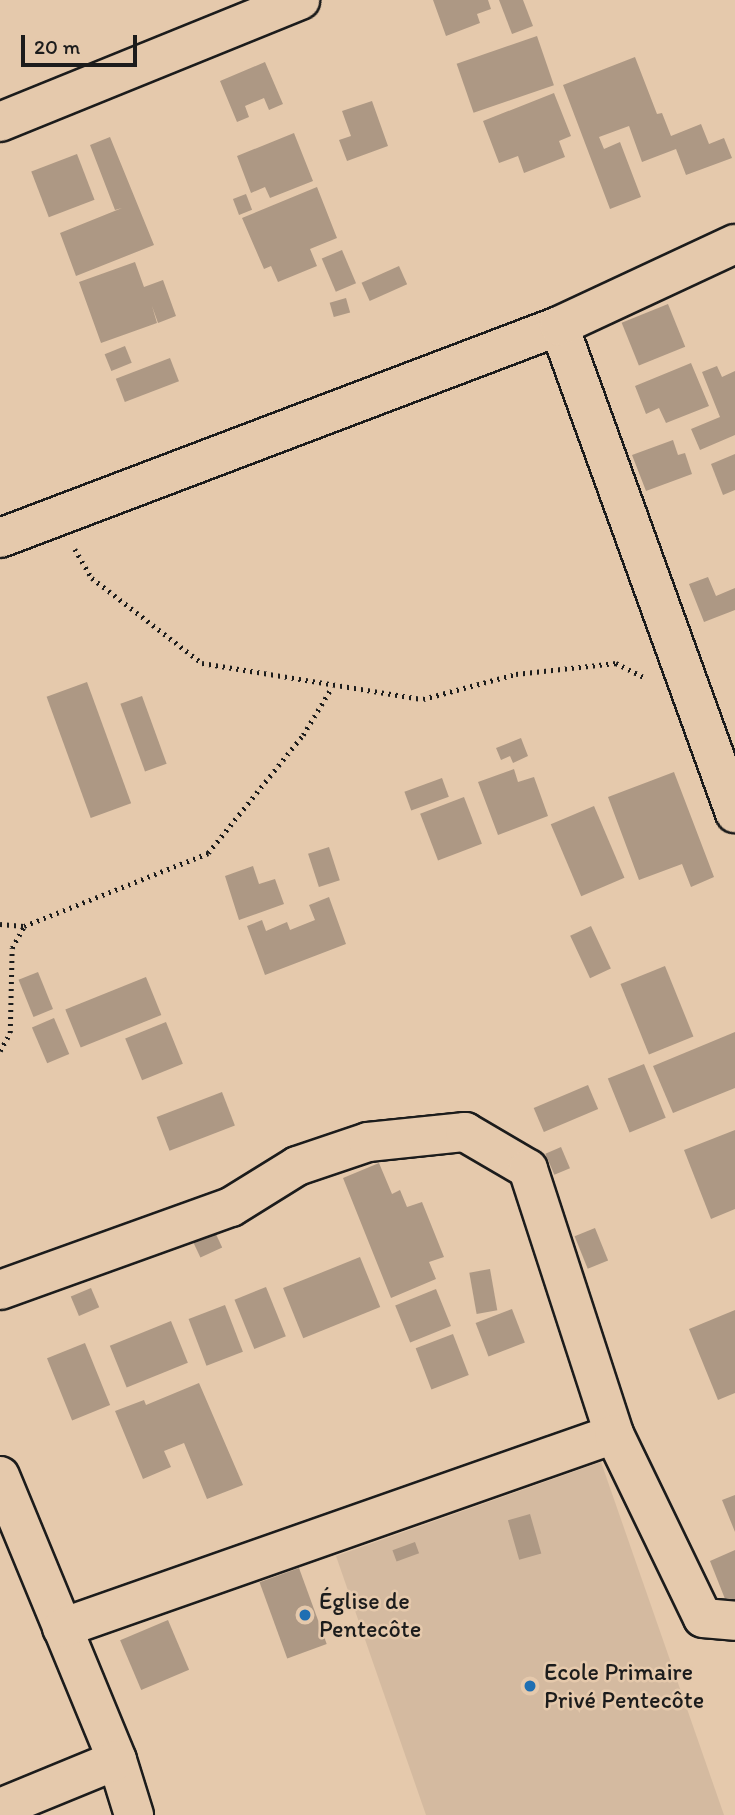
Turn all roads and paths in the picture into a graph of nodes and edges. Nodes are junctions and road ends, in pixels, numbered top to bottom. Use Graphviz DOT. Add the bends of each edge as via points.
graph roads {
  1 [pos="300,0"];
  2 [pos="0,121"];
  3 [pos="735,244"];
  4 [pos="559,326"];
  5 [pos="57,518"];
  6 [pos="0,538"];
  7 [pos="332,687"];
  8 [pos="696,704"];
  9 [pos="735,813"];
  10 [pos="0,924"];
  11 [pos="24,926"];
  12 [pos="0,1051"];
  13 [pos="0,1290"];
  14 [pos="614,1434"];
  15 [pos="0,1475"];
  16 [pos="735,1621"];
  17 [pos="62,1628"];
  18 [pos="117,1760"];
  19 [pos="0,1808"];
  20 [pos="134,1815"];
  1 -- 2 [label="street"];
  3 -- 4 [label="street"];
  4 -- 5 [label="street"];
  4 -- 8 [label="street"];
  5 -- 6 [label="street"];
  5 -- 7 [label="path" via="92,578 202,663"];
  7 -- 8 [label="path" via="423,699 516,674 617,663"];
  7 -- 11 [label="path" via="295,746 208,853"];
  8 -- 9 [label="street"];
  10 -- 11 [label="path"];
  11 -- 12 [label="path" via="12,948 10,1033"];
  13 -- 14 [label="street" via="231,1207 297,1166 368,1142 465,1132 528,1169"];
  14 -- 16 [label="street" via="703,1618"];
  14 -- 17 [label="street"];
  15 -- 17 [label="street"];
  17 -- 18 [label="street"];
  18 -- 19 [label="street"];
  18 -- 20 [label="street"];
}
